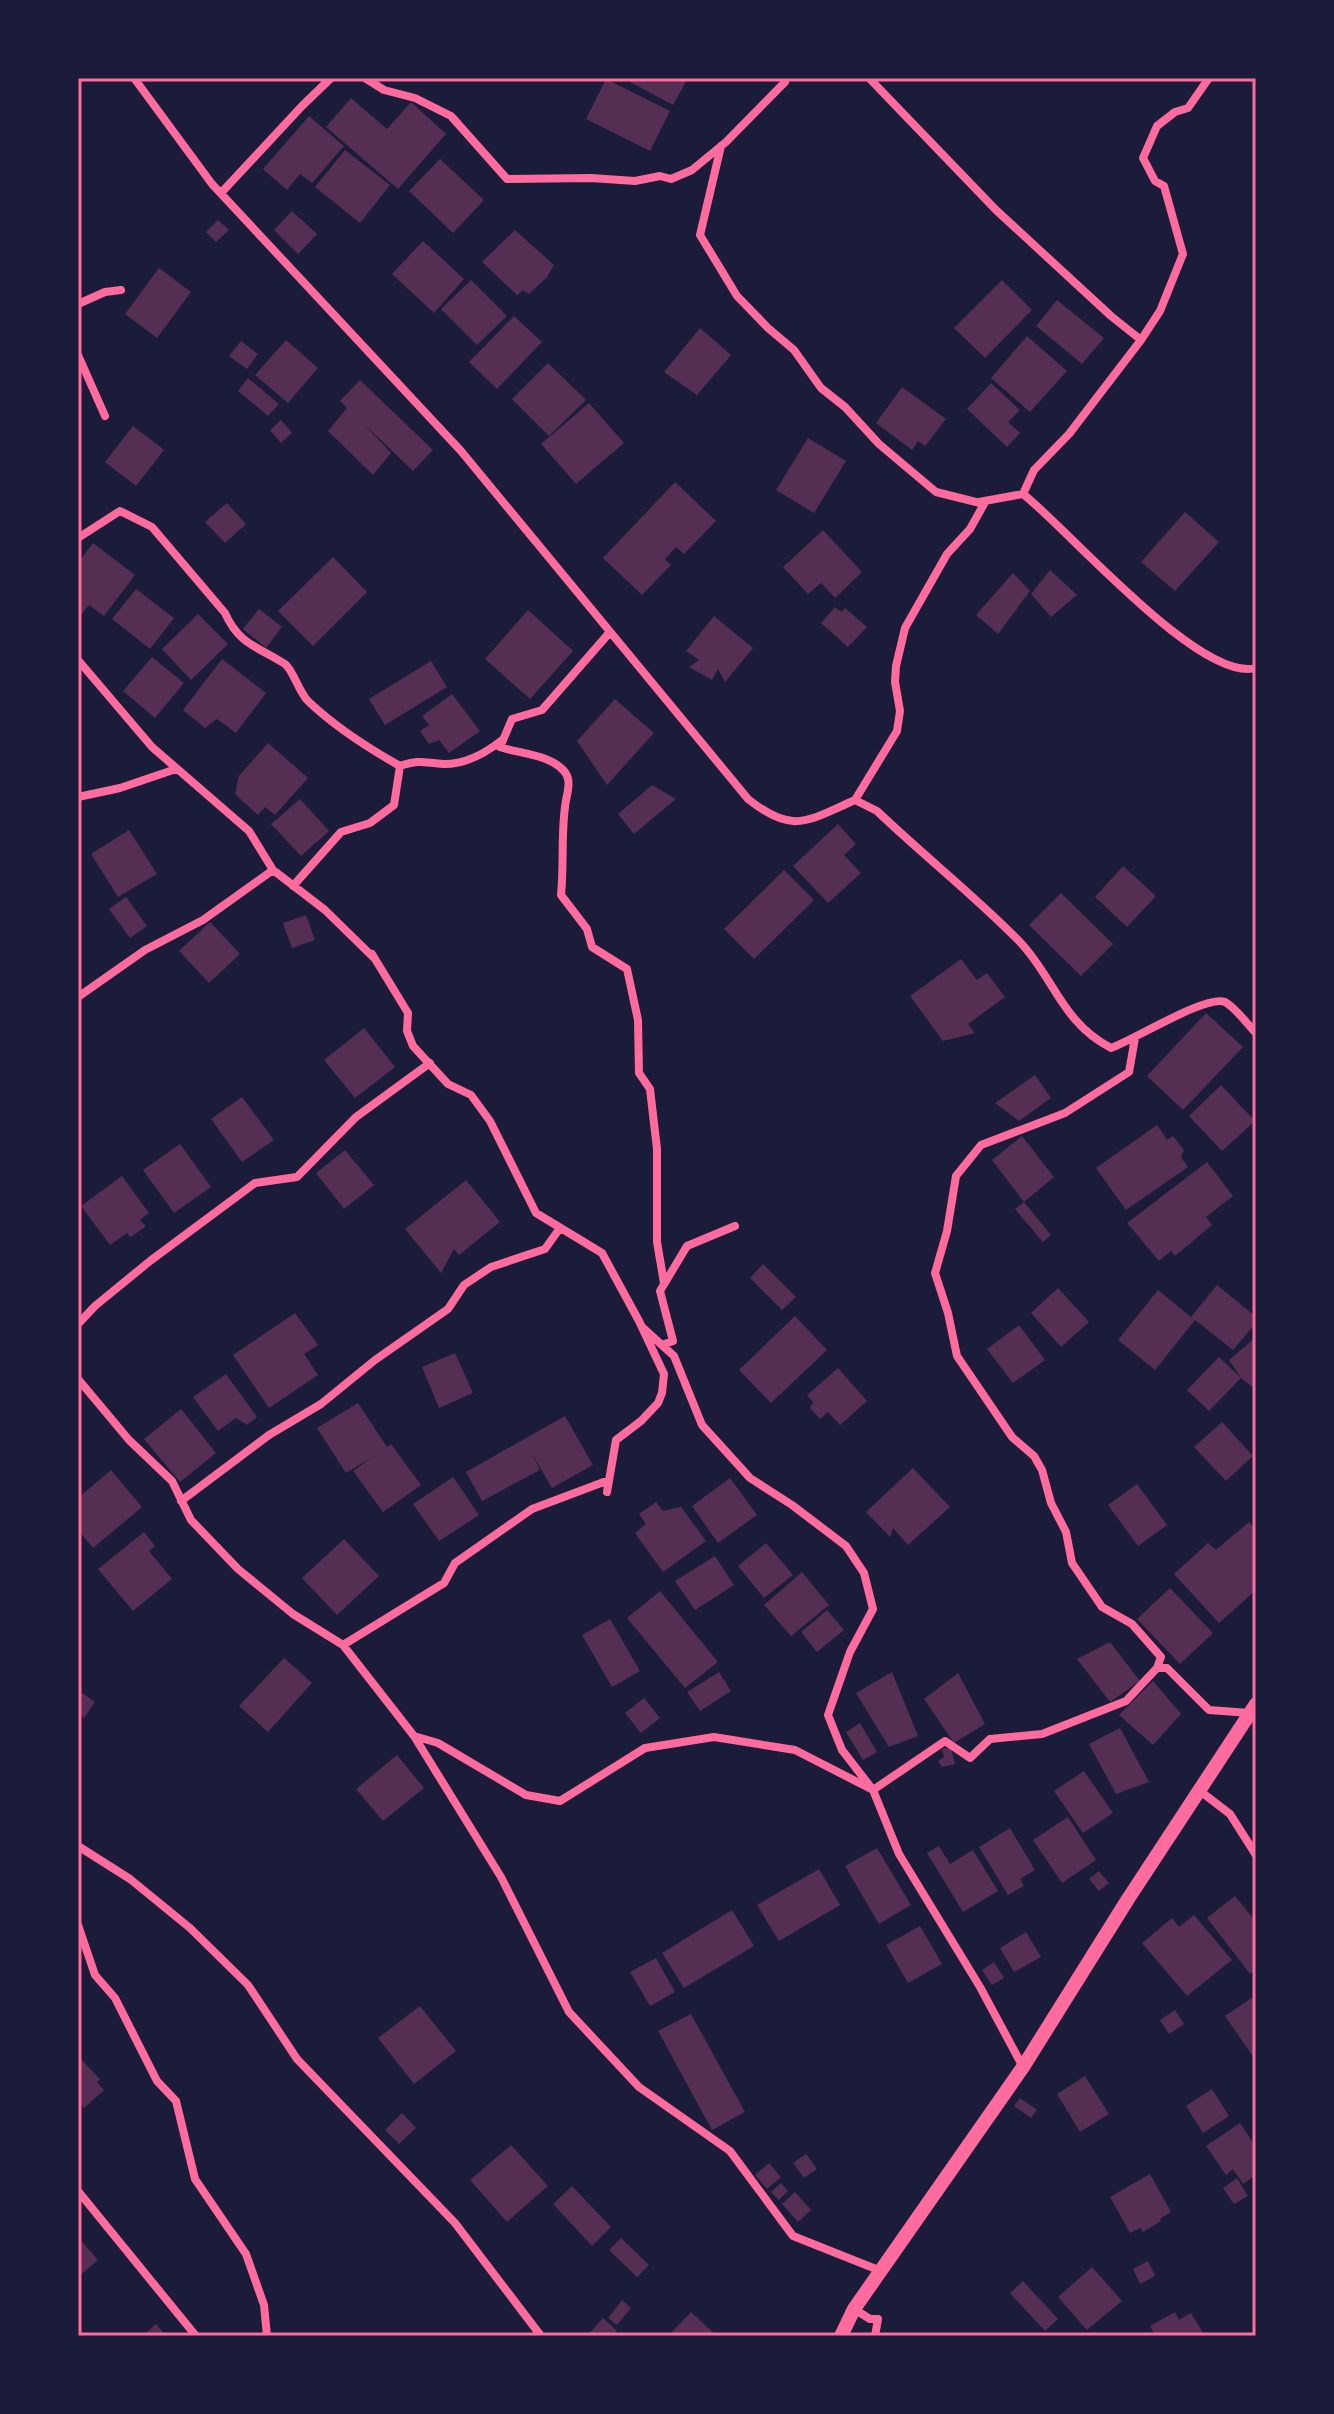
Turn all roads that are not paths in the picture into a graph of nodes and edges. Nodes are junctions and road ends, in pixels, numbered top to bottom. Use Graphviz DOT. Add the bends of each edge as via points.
graph roads {
  1 [pos="134,78"];
  2 [pos="331,78"];
  3 [pos="365,78"];
  4 [pos="869,78"];
  5 [pos="1209,78"];
  6 [pos="784,79"];
  7 [pos="721,146"];
  8 [pos="221,193"];
  9 [pos="121,290"];
  10 [pos="78,304"];
  11 [pos="1141,340"];
  12 [pos="78,355"];
  13 [pos="105,416"];
  14 [pos="1023,494"];
  15 [pos="978,502"];
  16 [pos="78,538"];
  17 [pos="610,632"];
  18 [pos="78,660"];
  19 [pos="1256,668"];
  20 [pos="504,738"];
  21 [pos="400,766"];
  22 [pos="176,769"];
  23 [pos="78,797"];
  24 [pos="855,800"];
  25 [pos="273,870"];
  26 [pos="293,886"];
  27 [pos="78,997"];
  28 [pos="1256,1033"];
  29 [pos="1135,1038"];
  30 [pos="430,1063"];
  31 [pos="735,1226"];
  32 [pos="560,1228"];
  33 [pos="664,1283"];
  34 [pos="78,1324"];
  35 [pos="642,1327"];
  36 [pos="662,1345"];
  37 [pos="78,1379"];
  38 [pos="609,1480"];
  39 [pos="607,1492"];
  40 [pos="181,1501"];
  41 [pos="343,1645"];
  42 [pos="1157,1668"];
  43 [pos="1253,1709"];
  44 [pos="414,1736"];
  45 [pos="873,1790"];
  46 [pos="1200,1791"];
  47 [pos="78,1846"];
  48 [pos="1256,1855"];
  49 [pos="78,1925"];
  50 [pos="1023,2067"];
  51 [pos="78,2191"];
  52 [pos="881,2271"];
  53 [pos="854,2309"];
  54 [pos="196,2336"];
  55 [pos="267,2336"];
  56 [pos="541,2336"];
  57 [pos="841,2336"];
  58 [pos="875,2336"];
  1 -- 8 [label="street"];
  2 -- 8 [label="street"];
  3 -- 7 [label="street" via="451,116 507,179 671,179 692,170"];
  4 -- 11 [label="street" via="996,210"];
  5 -- 11 [label="street" via="1188,108 1157,126 1143,158 1155,181 1164,186 1183,254 1160,311"];
  6 -- 7 [label="street"];
  7 -- 15 [label="street" via="700,235 737,296 879,444 936,492"];
  8 -- 17 [label="street" via="461,451"];
  9 -- 10 [label="street"];
  11 -- 14 [label="street" via="1069,434 1034,470"];
  12 -- 13 [label="street"];
  14 -- 15 [label="street"];
  14 -- 19 [label="street" via="1111,580 1213,660 1247,671"];
  15 -- 24 [label="street" via="984,504 970,529 947,554 905,628 896,666 897,731"];
  16 -- 21 [label="street" via="120,511 152,527 248,645 288,666 307,700"];
  17 -- 20 [label="street" via="542,710 512,719"];
  17 -- 24 [label="street" via="728,777 769,816 800,823"];
  18 -- 22 [label="street"];
  20 -- 21 [label="street" via="486,754 447,764 418,760"];
  20 -- 33 [label="street" via="500,747 549,760 569,780 561,895 587,929 592,947 627,969 638,1020 639,1073 650,1089 657,1149 657,1242"];
  21 -- 26 [label="street" via="394,805 370,823 341,832"];
  22 -- 23 [label="street"];
  22 -- 25 [label="street" via="249,831"];
  24 -- 29 [label="street" via="877,811 1021,943 1090,1037 1111,1048"];
  25 -- 26 [label="street"];
  25 -- 27 [label="street"];
  26 -- 30 [label="street" via="374,957 408,1013 413,1046"];
  28 -- 29 [label="street" via="1225,1002 1210,1000"];
  29 -- 42 [label="street" via="1129,1072 1065,1113 981,1145 956,1176 935,1273 957,1356 1012,1437 1038,1463 1066,1532 1072,1563 1102,1607 1132,1624 1161,1657"];
  30 -- 32 [label="street" via="448,1084 471,1095 490,1121 536,1213"];
  30 -- 34 [label="street" via="356,1117 297,1177 255,1183 150,1261"];
  31 -- 33 [label="street" via="687,1246"];
  32 -- 35 [label="street" via="602,1253"];
  32 -- 40 [label="street" via="545,1249 491,1267 464,1285 448,1309"];
  33 -- 36 [label="street" via="660,1291 673,1341"];
  35 -- 36 [label="street"];
  35 -- 38 [label="street" via="664,1374 662,1393 641,1421 616,1440"];
  36 -- 45 [label="street" via="674,1356 702,1425 750,1478 846,1546 864,1573 873,1609 850,1652 828,1715 842,1750"];
  37 -- 40 [label="street" via="172,1481"];
  38 -- 39 [label="street"];
  38 -- 41 [label="street" via="532,1509 455,1563 444,1583"];
  40 -- 41 [label="street" via="191,1520 238,1569 293,1614"];
  41 -- 44 [label="street"];
  42 -- 43 [label="street" via="1167,1668 1209,1710"];
  42 -- 45 [label="street" via="1126,1701 1042,1734 990,1739 970,1758 945,1741"];
  43 -- 46 [label="street"];
  44 -- 45 [label="street" via="438,1743 526,1795 560,1801 645,1748 714,1737 795,1750"];
  44 -- 52 [label="street" via="501,1877 569,2012 639,2087 730,2151 793,2236"];
  45 -- 50 [label="street" via="899,1854"];
  46 -- 48 [label="street" via="1230,1814"];
  46 -- 50 [label="street"];
  47 -- 56 [label="street" via="154,1898 248,1985 297,2059 455,2223"];
  49 -- 55 [label="street" via="95,1975 115,1998 157,2081 176,2101 195,2179 246,2254 264,2305"];
  50 -- 52 [label="street"];
  51 -- 54 [label="street"];
  52 -- 53 [label="street"];
  53 -- 57 [label="street"];
  53 -- 58 [label="street" via="878,2319"];
}
